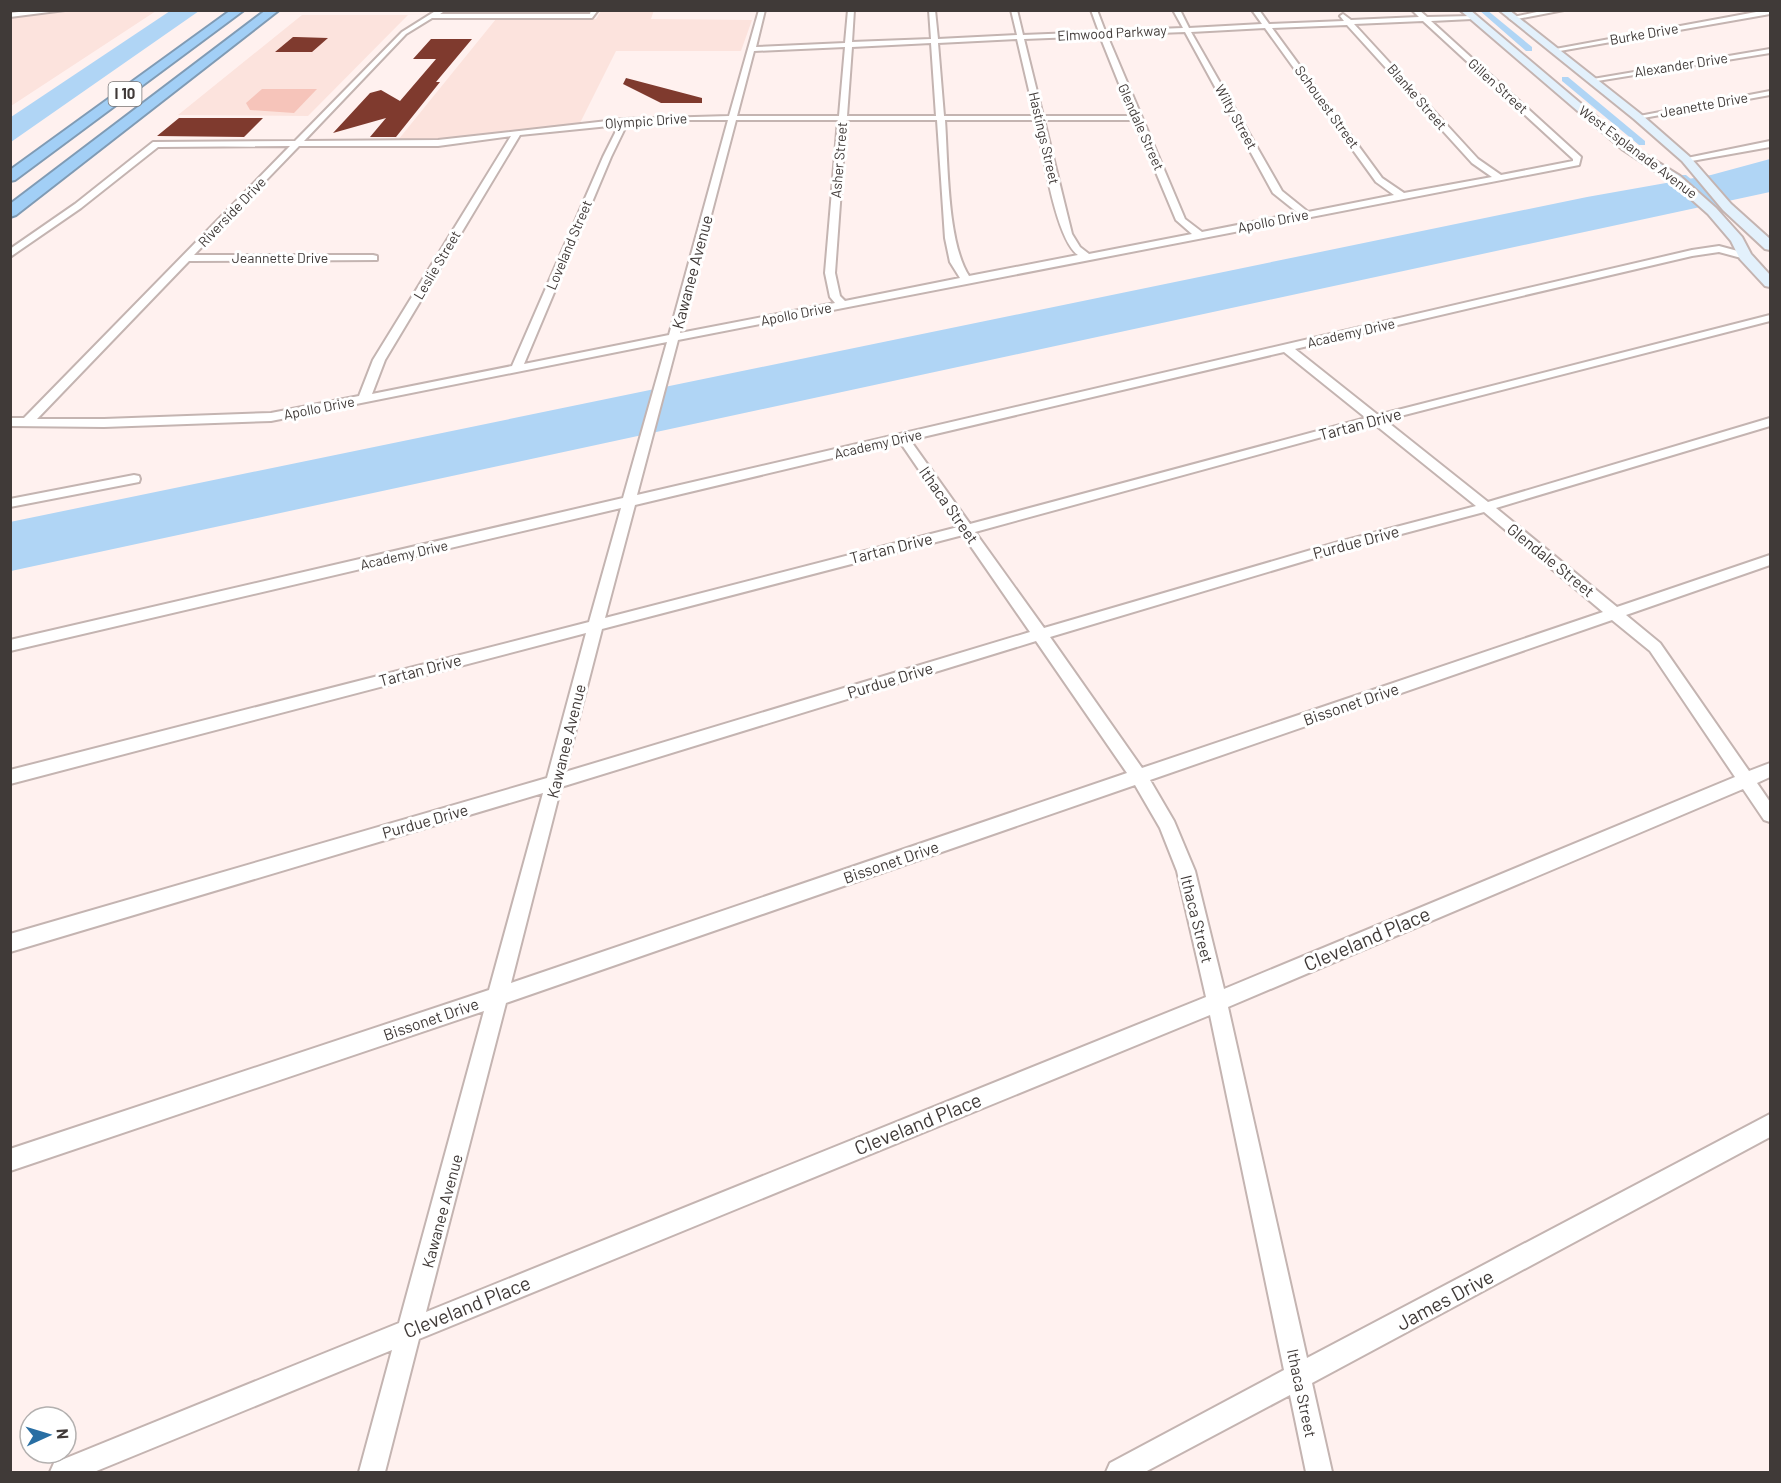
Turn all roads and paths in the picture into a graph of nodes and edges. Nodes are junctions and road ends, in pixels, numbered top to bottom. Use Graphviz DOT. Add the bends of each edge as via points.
graph roads {
  1 [pos="62,10"];
  2 [pos="239,10"];
  3 [pos="274,10"];
  4 [pos="443,10"];
  5 [pos="762,10"];
  6 [pos="851,10"];
  7 [pos="932,10"];
  8 [pos="1014,10"];
  9 [pos="1095,10"];
  10 [pos="1176,10"];
  11 [pos="1255,10"];
  12 [pos="1338,10"];
  13 [pos="1415,10"];
  14 [pos="1503,10"];
  15 [pos="1562,10"];
  16 [pos="219,12"];
  17 [pos="1770,12"];
  18 [pos="593,13"];
  19 [pos="1468,14"];
  20 [pos="10,15"];
  21 [pos="430,16"];
  22 [pos="1512,18"];
  23 [pos="1424,19"];
  24 [pos="1349,22"];
  25 [pos="1267,25"];
  26 [pos="1186,29"];
  27 [pos="1104,34"];
  28 [pos="1020,38"];
  29 [pos="935,42"];
  30 [pos="849,47"];
  31 [pos="752,50"];
  32 [pos="1770,51"];
  33 [pos="1513,52"];
  34 [pos="1538,60"];
  35 [pos="1555,60"];
  36 [pos="1541,76"];
  37 [pos="1587,77"];
  38 [pos="1770,93"];
  39 [pos="734,117"];
  40 [pos="1638,117"];
  41 [pos="843,118"];
  42 [pos="942,118"];
  43 [pos="1039,118"];
  44 [pos="1138,118"];
  45 [pos="625,121"];
  46 [pos="85,123"];
  47 [pos="516,134"];
  48 [pos="298,143"];
  49 [pos="1770,144"];
  50 [pos="1686,159"];
  51 [pos="1576,163"];
  52 [pos="62,174"];
  53 [pos="10,177"];
  54 [pos="1500,179"];
  55 [pos="1403,197"];
  56 [pos="10,212"];
  57 [pos="1306,215"];
  58 [pos="10,218"];
  59 [pos="1200,235"];
  60 [pos="1770,246"];
  61 [pos="10,254"];
  62 [pos="1087,257"];
  63 [pos="1770,257"];
  64 [pos="188,258"];
  65 [pos="373,258"];
  66 [pos="1748,259"];
  67 [pos="966,280"];
  68 [pos="1770,283"];
  69 [pos="843,305"];
  70 [pos="1770,318"];
  71 [pos="675,338"];
  72 [pos="1286,348"];
  73 [pos="516,369"];
  74 [pos="364,399"];
  75 [pos="1376,419"];
  76 [pos="10,422"];
  77 [pos="27,422"];
  78 [pos="1770,422"];
  79 [pos="903,438"];
  80 [pos="134,479"];
  81 [pos="10,503"];
  82 [pos="630,503"];
  83 [pos="1486,507"];
  84 [pos="966,529"];
  85 [pos="1770,560"];
  86 [pos="1615,612"];
  87 [pos="596,624"];
  88 [pos="1039,635"];
  89 [pos="10,646"];
  90 [pos="1770,770"];
  91 [pos="10,777"];
  92 [pos="1139,777"];
  93 [pos="1747,780"];
  94 [pos="556,782"];
  95 [pos="1770,815"];
  96 [pos="10,944"];
  97 [pos="500,996"];
  98 [pos="1217,1002"];
  99 [pos="1770,1125"];
  100 [pos="10,1160"];
  101 [pos="411,1330"];
  102 [pos="1299,1378"];
  103 [pos="63,1473"];
  104 [pos="372,1473"];
  105 [pos="1119,1473"];
  106 [pos="1319,1473"];
  1 -- 20 [label="street"];
  2 -- 46 [label="highway, I 10"];
  3 -- 52 [label="highway, I 10"];
  4 -- 21 [label="street, Riverside Drive"];
  5 -- 31 [label="street, Kawanee Avenue"];
  6 -- 30 [label="street, Asher Street"];
  7 -- 29 [label="street"];
  8 -- 28 [label="street, Hastings Street"];
  9 -- 27 [label="street, Glendale Street"];
  10 -- 26 [label="street, Wilty Street"];
  11 -- 25 [label="street, Schouest Street"];
  12 -- 24 [label="street, Blanke Street"];
  13 -- 23 [label="street, Gillen Street"];
  14 -- 22 [label="main road, West Esplanade Avenue"];
  15 -- 22 [label="street"];
  16 -- 46 [label="highway"];
  17 -- 35 [label="street, Burke Drive"];
  18 -- 21 [label="street"];
  19 -- 23 [label="street, Elmwood Parkway"];
  19 -- 33 [label="main road, West Esplanade Avenue"];
  21 -- 48 [label="street, Riverside Drive" via="404,33"];
  22 -- 35 [label="main road, West Esplanade Avenue"];
  23 -- 24 [label="street, Elmwood Parkway"];
  23 -- 51 [label="street, Gillen Street" via="1578,159"];
  24 -- 25 [label="street, Elmwood Parkway"];
  24 -- 54 [label="street, Blanke Street" via="1474,161"];
  25 -- 26 [label="street, Elmwood Parkway"];
  25 -- 55 [label="street, Schouest Street" via="1379,180"];
  26 -- 27 [label="street, Elmwood Parkway"];
  26 -- 57 [label="street, Wilty Street" via="1278,193"];
  27 -- 28 [label="street, Elmwood Parkway"];
  27 -- 44 [label="street, Glendale Street"];
  28 -- 29 [label="street, Elmwood Parkway"];
  28 -- 43 [label="street, Hastings Street"];
  29 -- 30 [label="street, Elmwood Parkway"];
  29 -- 42 [label="street"];
  30 -- 31 [label="street, Elmwood Parkway"];
  30 -- 41 [label="street, Asher Street"];
  31 -- 39 [label="street, Kawanee Avenue"];
  32 -- 37 [label="street, Alexander Drive"];
  33 -- 34 [label="main road"];
  33 -- 36 [label="main road, West Esplanade Avenue"];
  35 -- 36 [label="main road" via="1540,69"];
  35 -- 37 [label="main road, West Esplanade Avenue"];
  36 -- 66 [label="main road, West Esplanade Avenue" via="1626,147 1676,179 1712,211"];
  37 -- 40 [label="main road, West Esplanade Avenue"];
  38 -- 40 [label="street, Jeanette Drive"];
  39 -- 41 [label="street, Olympic Drive"];
  39 -- 45 [label="street, Olympic Drive"];
  39 -- 71 [label="street, Kawanee Avenue"];
  40 -- 50 [label="main road, West Esplanade Avenue"];
  41 -- 42 [label="street, Olympic Drive"];
  41 -- 69 [label="street, Asher Street" via="830,273 834,297"];
  42 -- 43 [label="street, Olympic Drive"];
  42 -- 67 [label="street" via="950,238 955,262"];
  43 -- 44 [label="street, Olympic Drive"];
  43 -- 62 [label="street, Hastings Street" via="1067,234 1076,249"];
  44 -- 59 [label="street, Glendale Street" via="1181,220"];
  45 -- 47 [label="street, Olympic Drive"];
  45 -- 73 [label="street, Loveland Street"];
  46 -- 53 [label="highway, I 10"];
  47 -- 48 [label="street, Olympic Drive" via="438,143"];
  47 -- 74 [label="street, Leslie Street" via="379,360"];
  48 -- 61 [label="street, Olympic Drive" via="156,144"];
  48 -- 64 [label="street, Riverside Drive"];
  49 -- 50 [label="street"];
  50 -- 60 [label="main road, West Esplanade Avenue" via="1727,207"];
  51 -- 54 [label="street, Apollo Drive"];
  52 -- 56 [label="highway, I 10"];
  52 -- 58 [label="highway"];
  54 -- 55 [label="street, Apollo Drive"];
  55 -- 57 [label="street, Apollo Drive"];
  57 -- 59 [label="street, Apollo Drive"];
  59 -- 62 [label="street, Apollo Drive"];
  62 -- 67 [label="street, Apollo Drive"];
  63 -- 66 [label="main road"];
  64 -- 65 [label="street, Jeannette Drive"];
  64 -- 77 [label="street, Riverside Drive"];
  66 -- 68 [label="main road, West Esplanade Avenue"];
  66 -- 72 [label="street, Academy Drive" via="1719,249 1692,253"];
  67 -- 69 [label="street, Apollo Drive"];
  69 -- 71 [label="street, Apollo Drive"];
  70 -- 75 [label="street, Tartan Drive"];
  71 -- 73 [label="street, Apollo Drive"];
  71 -- 82 [label="street, Kawanee Avenue"];
  72 -- 75 [label="street, Glendale Street"];
  72 -- 79 [label="street, Academy Drive"];
  73 -- 74 [label="street, Apollo Drive"];
  74 -- 77 [label="street, Apollo Drive" via="254,420"];
  75 -- 83 [label="street, Glendale Street"];
  75 -- 84 [label="street, Tartan Drive"];
  76 -- 77 [label="street, Apollo Drive"];
  78 -- 83 [label="street, Purdue Drive"];
  79 -- 82 [label="street, Academy Drive"];
  79 -- 84 [label="street, Ithaca Street"];
  80 -- 81 [label="street"];
  82 -- 87 [label="street, Kawanee Avenue"];
  82 -- 89 [label="street, Academy Drive"];
  83 -- 86 [label="street, Glendale Street"];
  83 -- 88 [label="street, Purdue Drive"];
  84 -- 87 [label="street, Tartan Drive"];
  84 -- 88 [label="street, Ithaca Street"];
  85 -- 86 [label="street, Bissonet Drive"];
  86 -- 92 [label="street, Bissonet Drive"];
  86 -- 93 [label="street, Glendale Street" via="1669,664"];
  87 -- 91 [label="street, Tartan Drive"];
  87 -- 94 [label="street, Kawanee Avenue"];
  88 -- 92 [label="street, Ithaca Street"];
  88 -- 94 [label="street, Purdue Drive"];
  90 -- 93 [label="street, Cleveland Place"];
  92 -- 97 [label="street, Bissonet Drive"];
  92 -- 98 [label="street, Ithaca Street" via="1168,826 1186,871"];
  93 -- 95 [label="street, Glendale Street"];
  93 -- 98 [label="street, Cleveland Place"];
  94 -- 96 [label="street, Purdue Drive"];
  94 -- 97 [label="street, Kawanee Avenue"];
  97 -- 100 [label="street, Bissonet Drive"];
  97 -- 101 [label="street, Kawanee Avenue"];
  98 -- 101 [label="street, Cleveland Place"];
  98 -- 102 [label="street, Ithaca Street"];
  99 -- 102 [label="street, James Drive"];
  101 -- 103 [label="street, Cleveland Place"];
  101 -- 104 [label="street, Kawanee Avenue"];
  102 -- 105 [label="street, James Drive"];
  102 -- 106 [label="street, Ithaca Street"];
}
